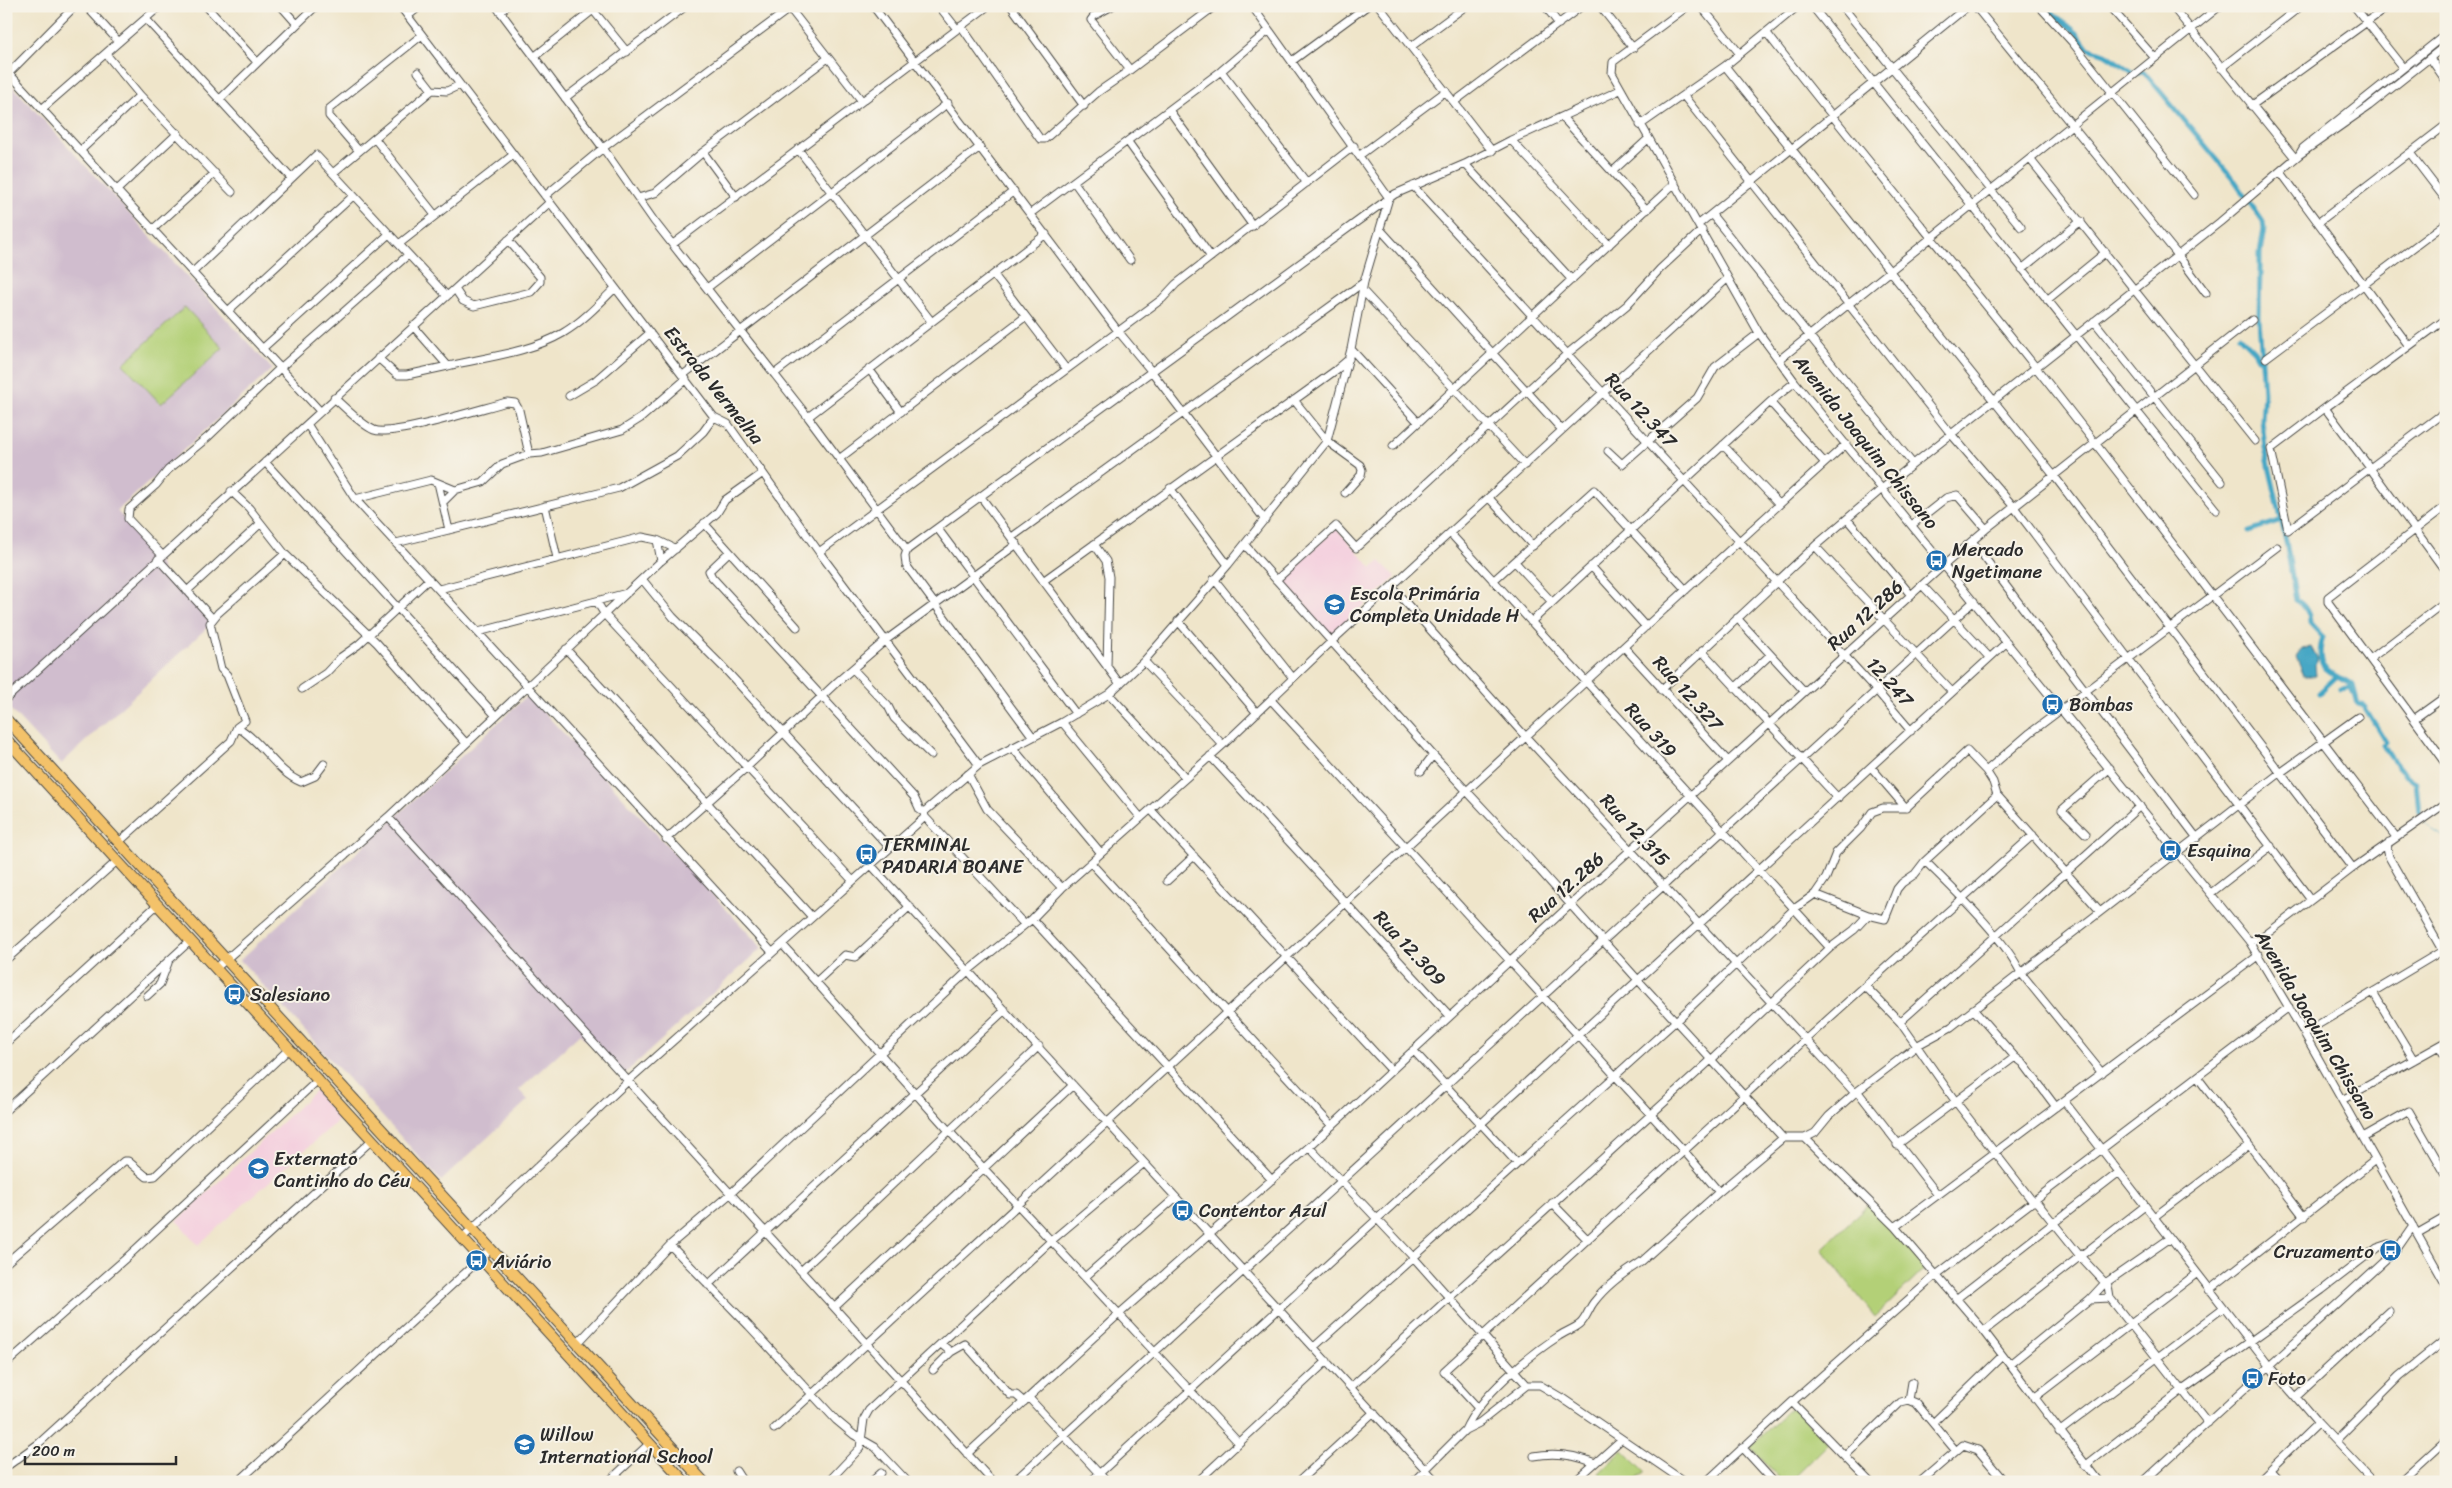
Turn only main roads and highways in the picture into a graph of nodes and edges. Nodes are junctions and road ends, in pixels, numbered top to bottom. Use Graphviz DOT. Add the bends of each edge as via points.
graph roads {
  1 [pos="6,719"];
  2 [pos="6,739"];
  3 [pos="685,1482"];
  4 [pos="704,1482"];
  1 -- 4 [label="highway"];
  2 -- 3 [label="highway"];
}
